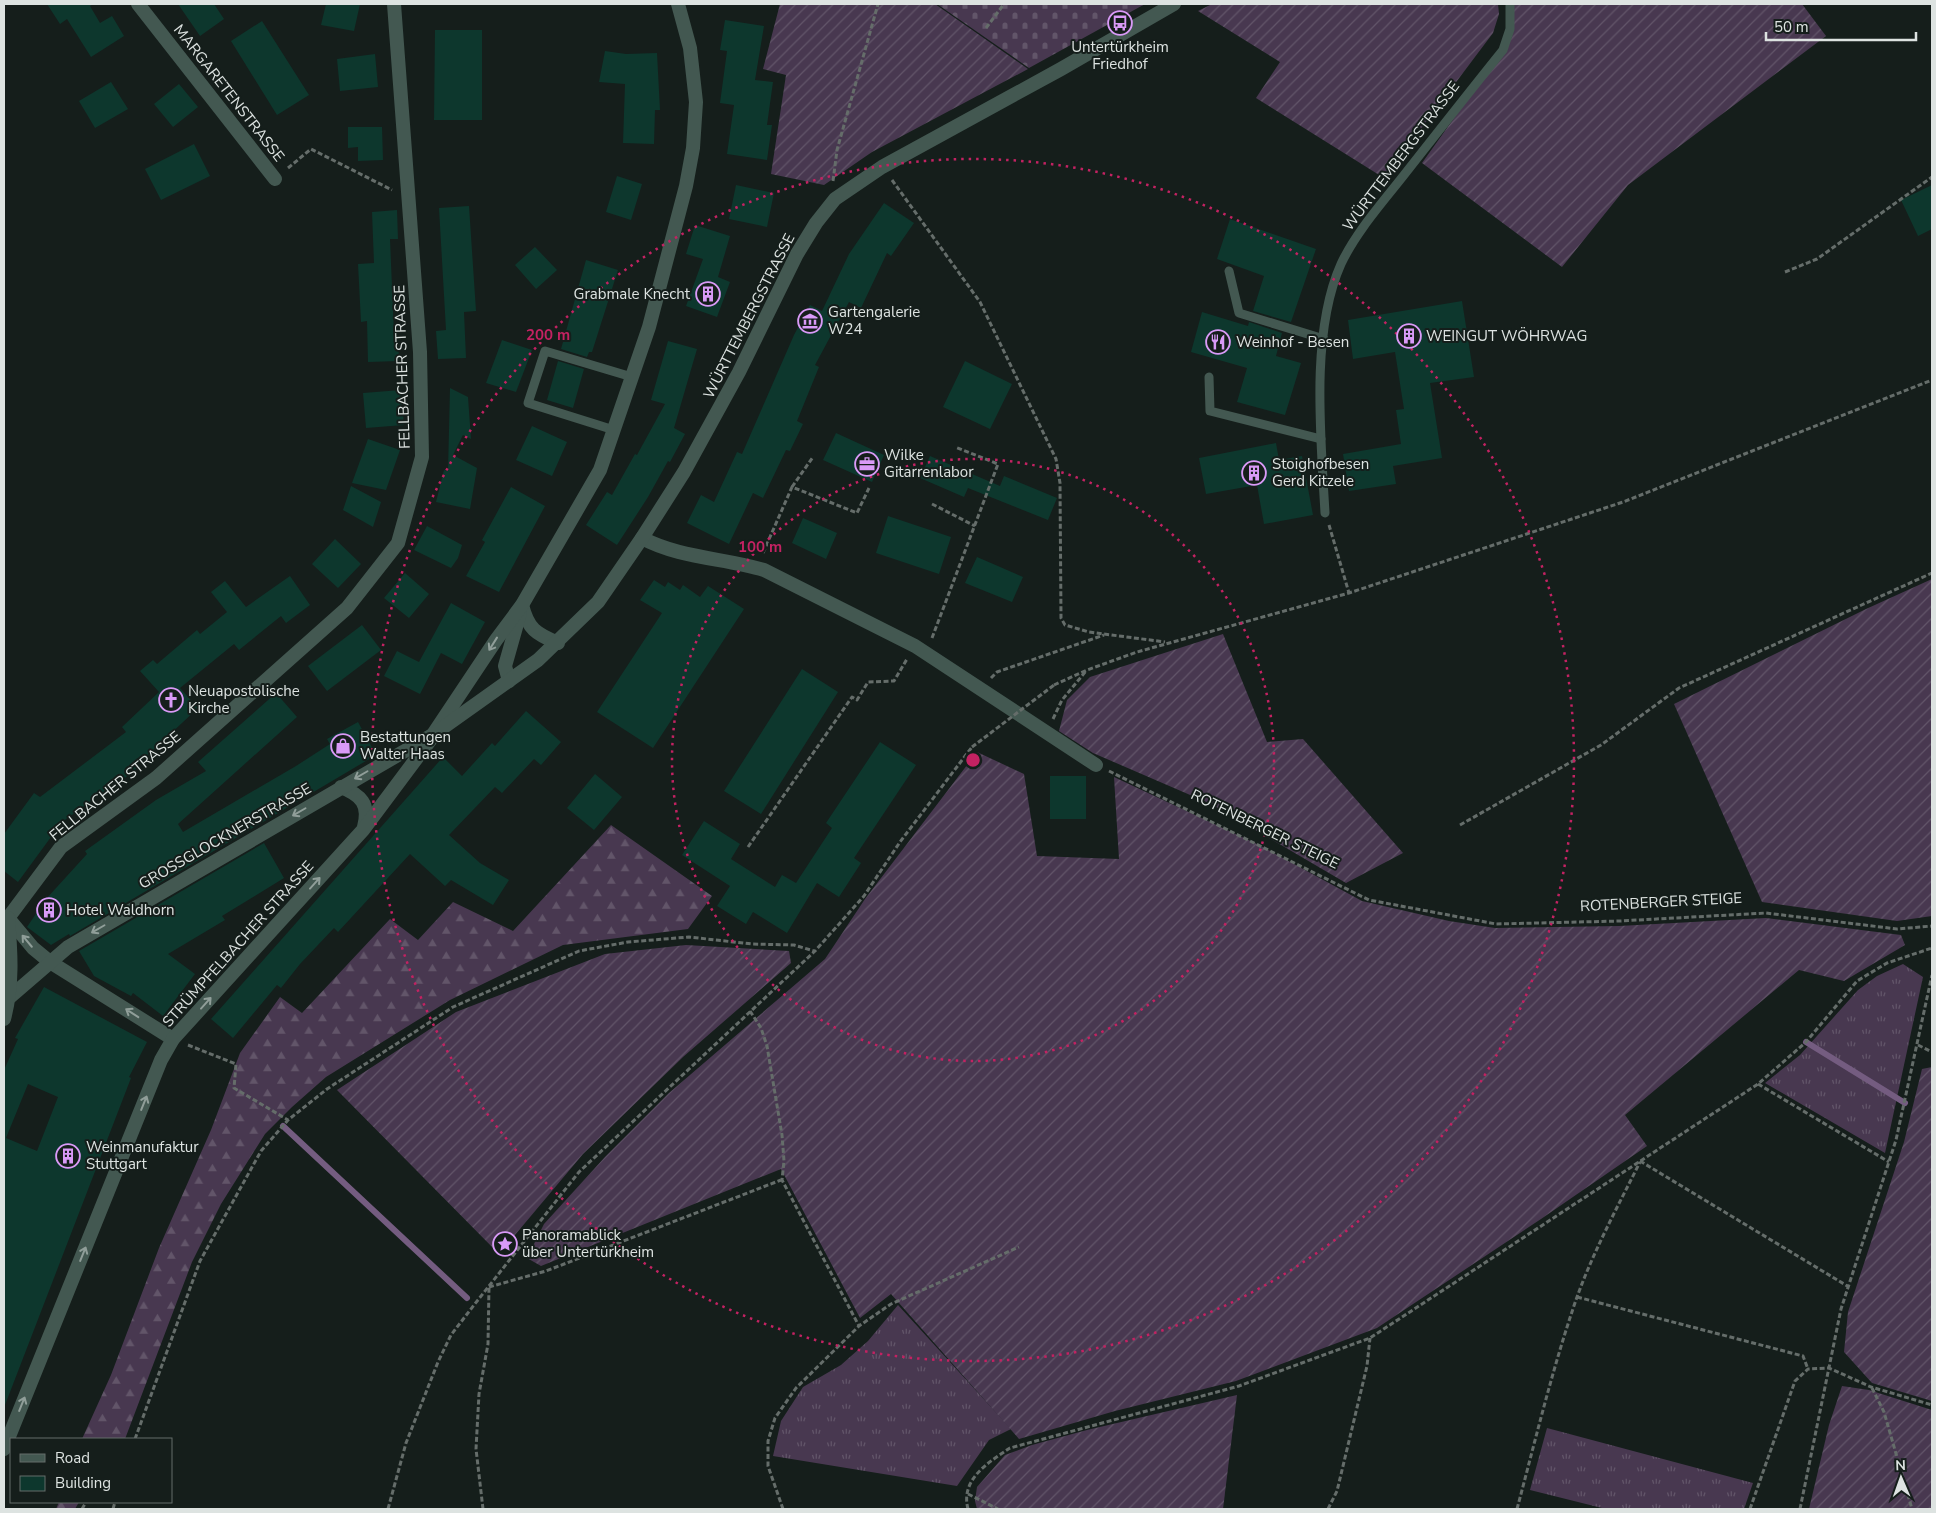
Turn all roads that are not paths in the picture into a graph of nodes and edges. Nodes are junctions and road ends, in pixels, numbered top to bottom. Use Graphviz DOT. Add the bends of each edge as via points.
graph roads {
  1 [pos="138,4"];
  2 [pos="394,4"];
  3 [pos="678,4"];
  4 [pos="1174,4"];
  5 [pos="1510,4"];
  6 [pos="275,179"];
  7 [pos="1228,271"];
  8 [pos="1324,339"];
  9 [pos="632,377"];
  10 [pos="1209,377"];
  11 [pos="614,430"];
  12 [pos="1321,439"];
  13 [pos="1325,513"];
  14 [pos="642,538"];
  15 [pos="522,605"];
  16 [pos="558,643"];
  17 [pos="509,681"];
  18 [pos="434,734"];
  19 [pos="1096,765"];
  20 [pos="341,787"];
  21 [pos="363,830"];
  22 [pos="8,918"];
  23 [pos="50,962"];
  24 [pos="10,997"];
  25 [pos="4,1019"];
  26 [pos="173,1039"];
  27 [pos="4,1449"];
  1 -- 6 [label="street, MARGARETENSTRASSE"];
  2 -- 22 [label="street, FELLBACHER STRASSE" via="420,352 422,457 398,543 347,608 156,778 61,847"];
  3 -- 9 [label="street" via="690,48 696,102 693,148 652,318"];
  4 -- 14 [label="street, WÜRTTEMBERGSTRASSE" via="882,167 835,199 797,254 739,372 684,472"];
  5 -- 8 [label="lane, WÜRTTEMBERGSTRASSE" via="1510,29 1503,50 1369,219 1341,265 1328,307"];
  7 -- 8 [label="lane" via="1240,313"];
  8 -- 12 [label="lane, WÜRTTEMBERGSTRASSE" via="1319,409"];
  9 -- 11 [label="street"];
  9 -- 11 [label="lane" via="545,351 528,403"];
  10 -- 12 [label="lane" via="1210,411"];
  11 -- 15 [label="street" via="600,470"];
  12 -- 13 [label="lane, WÜRTTEMBERGSTRASSE"];
  14 -- 16 [label="street, WÜRTTEMBERGSTRASSE" via="598,602"];
  14 -- 19 [label="street" via="660,547 756,568 921,649"];
  15 -- 16 [label="street" via="530,627"];
  15 -- 17 [label="street" via="505,666"];
  15 -- 18 [label="street, STRÜMPFELBACHER STRASSE, one-way"];
  16 -- 17 [label="street, WÜRTTEMBERGSTRASSE"];
  17 -- 18 [label="street, WÜRTTEMBERGSTRASSE"];
  18 -- 20 [label="street, GROSSGLOCKNERSTRASSE, one-way"];
  18 -- 21 [label="street, STRÜMPFELBACHER STRASSE"];
  20 -- 21 [label="street" via="356,793 365,805 367,816"];
  20 -- 23 [label="street, GROSSGLOCKNERSTRASSE, one-way" via="68,947"];
  26 -- 21 [label="street, STRÜMPFELBACHER STRASSE, one-way"];
  23 -- 22 [label="street, one-way" via="33,948"];
  22 -- 24 [label="street"];
  23 -- 24 [label="street, GROSSGLOCKNERSTRASSE"];
  26 -- 23 [label="street, one-way"];
  24 -- 25 [label="street"];
  27 -- 26 [label="street, STRÜMPFELBACHER STRASSE, one-way" via="161,1060"];
}
